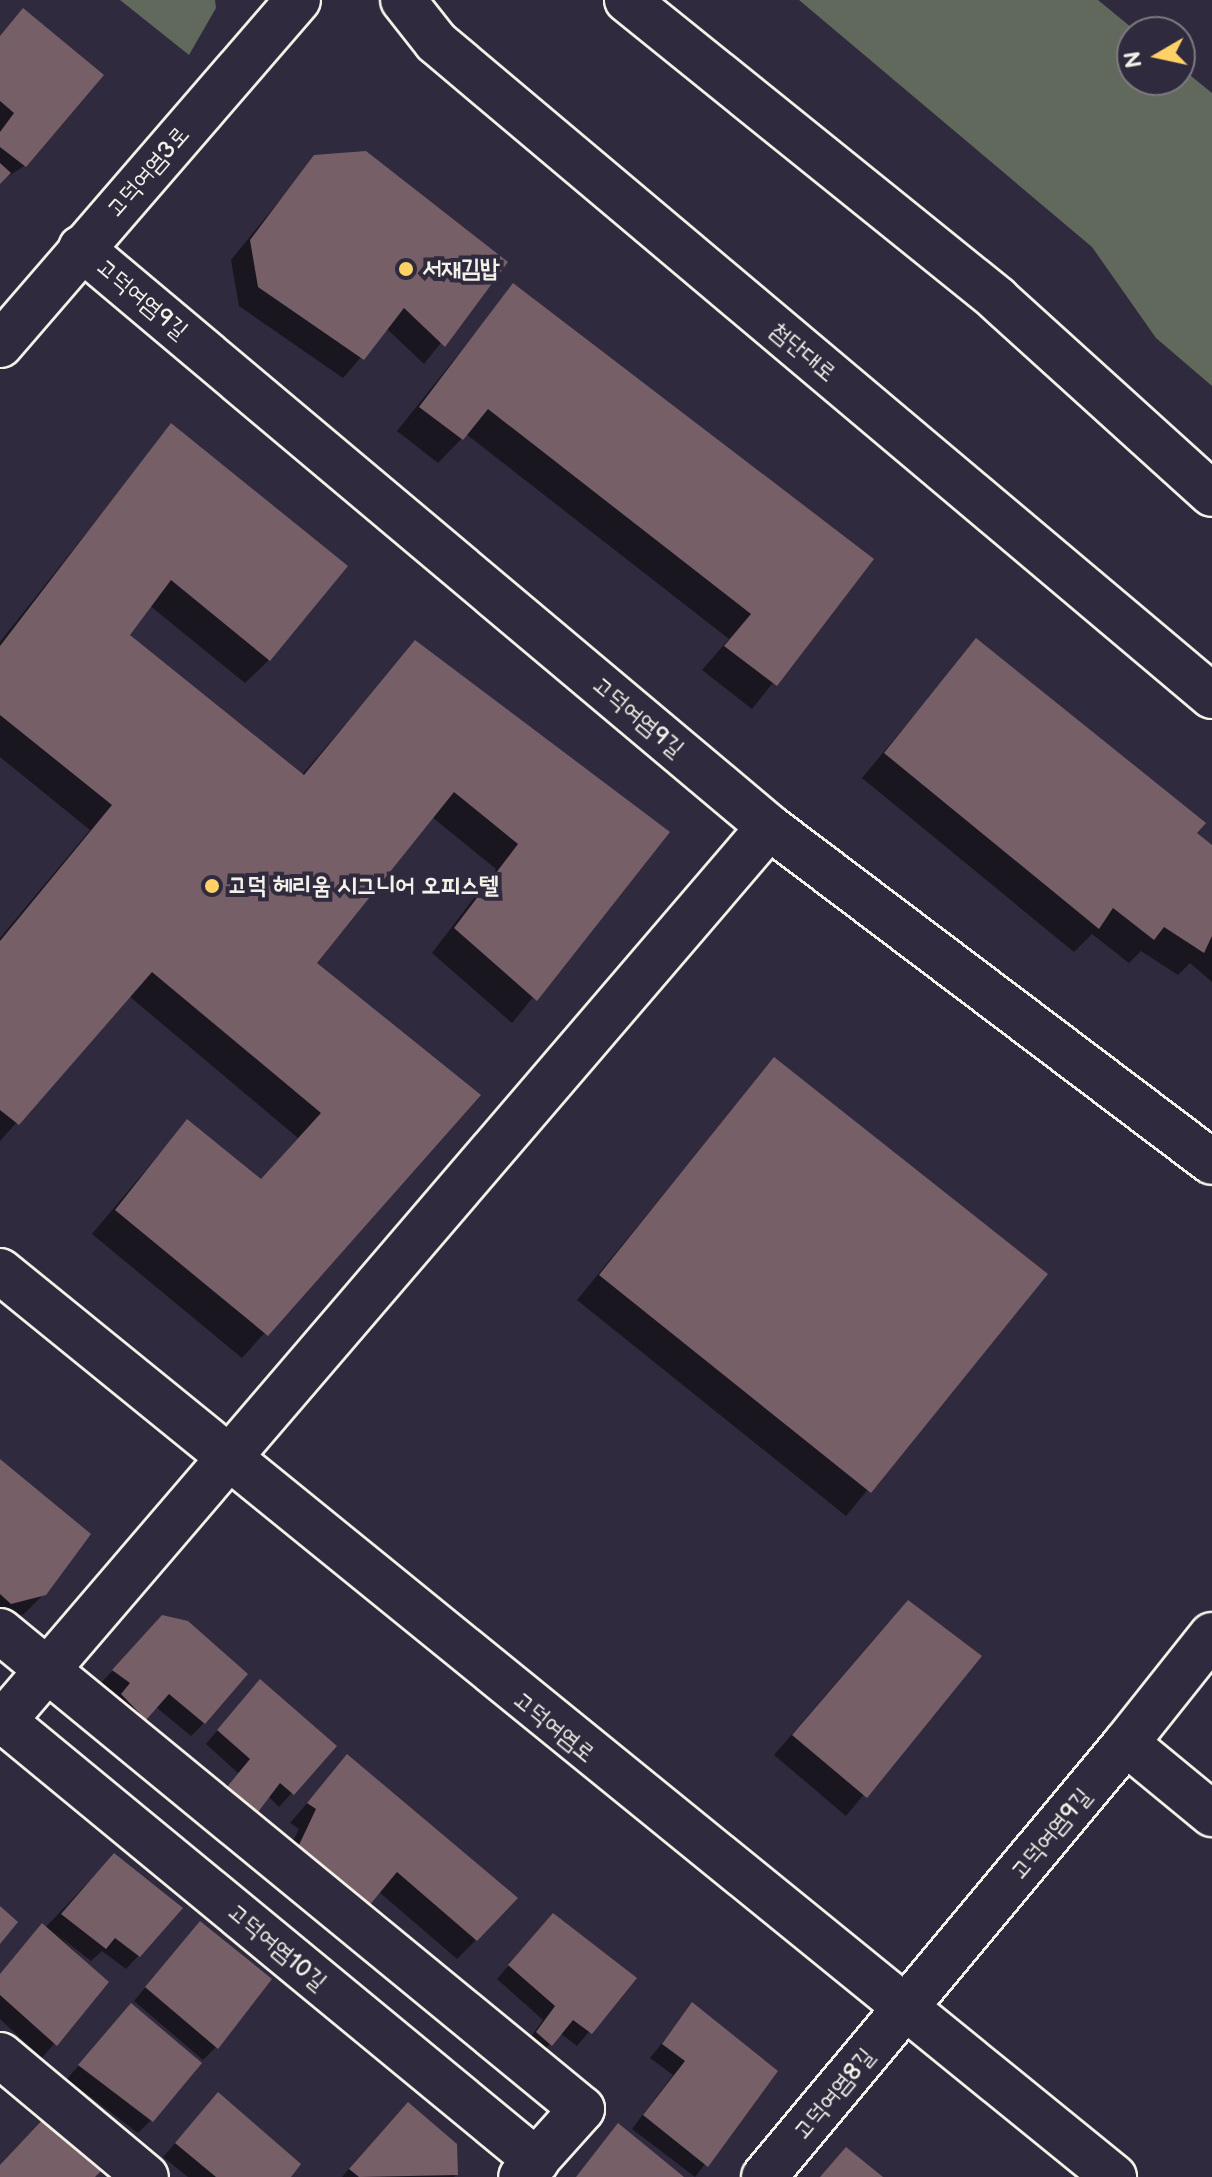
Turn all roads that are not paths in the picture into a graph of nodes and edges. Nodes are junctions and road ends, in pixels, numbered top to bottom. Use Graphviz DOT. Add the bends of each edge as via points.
graph roads {
  1 [pos="298,0"];
  2 [pos="403,0"];
  3 [pos="627,0"];
  4 [pos="81,248"];
  5 [pos="0,345"];
  6 [pos="1212,494"];
  7 [pos="1212,696"];
  8 [pos="769,827"];
  9 [pos="1212,1162"];
  10 [pos="0,1271"];
  11 [pos="226,1461"];
  12 [pos="0,1631"];
  13 [pos="1212,1635"];
  14 [pos="46,1672"];
  15 [pos="1,1722"];
  16 [pos="1126,1743"];
  17 [pos="1212,1814"];
  18 [pos="904,2011"];
  19 [pos="0,2055"];
  20 [pos="529,2169"];
  21 [pos="146,2177"];
  22 [pos="764,2177"];
  23 [pos="1114,2177"];
  1 -- 4 [label="street, 고덕여염3로"];
  2 -- 7 [label="street, 첨단대로" via="436,42"];
  3 -- 6 [label="street" via="997,299"];
  4 -- 5 [label="street, 고덕여염3로"];
  4 -- 8 [label="street, 고덕여염9길"];
  8 -- 9 [label="street, 고덕여염9길"];
  8 -- 11 [label="street"];
  10 -- 11 [label="street, 고덕여염로"];
  11 -- 14 [label="street"];
  11 -- 18 [label="street, 고덕여염로"];
  12 -- 14 [label="street"];
  13 -- 16 [label="street, 고덕여염9길"];
  14 -- 15 [label="street"];
  14 -- 20 [label="street" via="582,2109"];
  15 -- 20 [label="street, 고덕여염10길"];
  16 -- 17 [label="street"];
  16 -- 18 [label="street, 고덕여염9길"];
  18 -- 22 [label="street, 고덕여염8길"];
  18 -- 23 [label="street, 고덕여염로"];
  19 -- 21 [label="street"];
}
